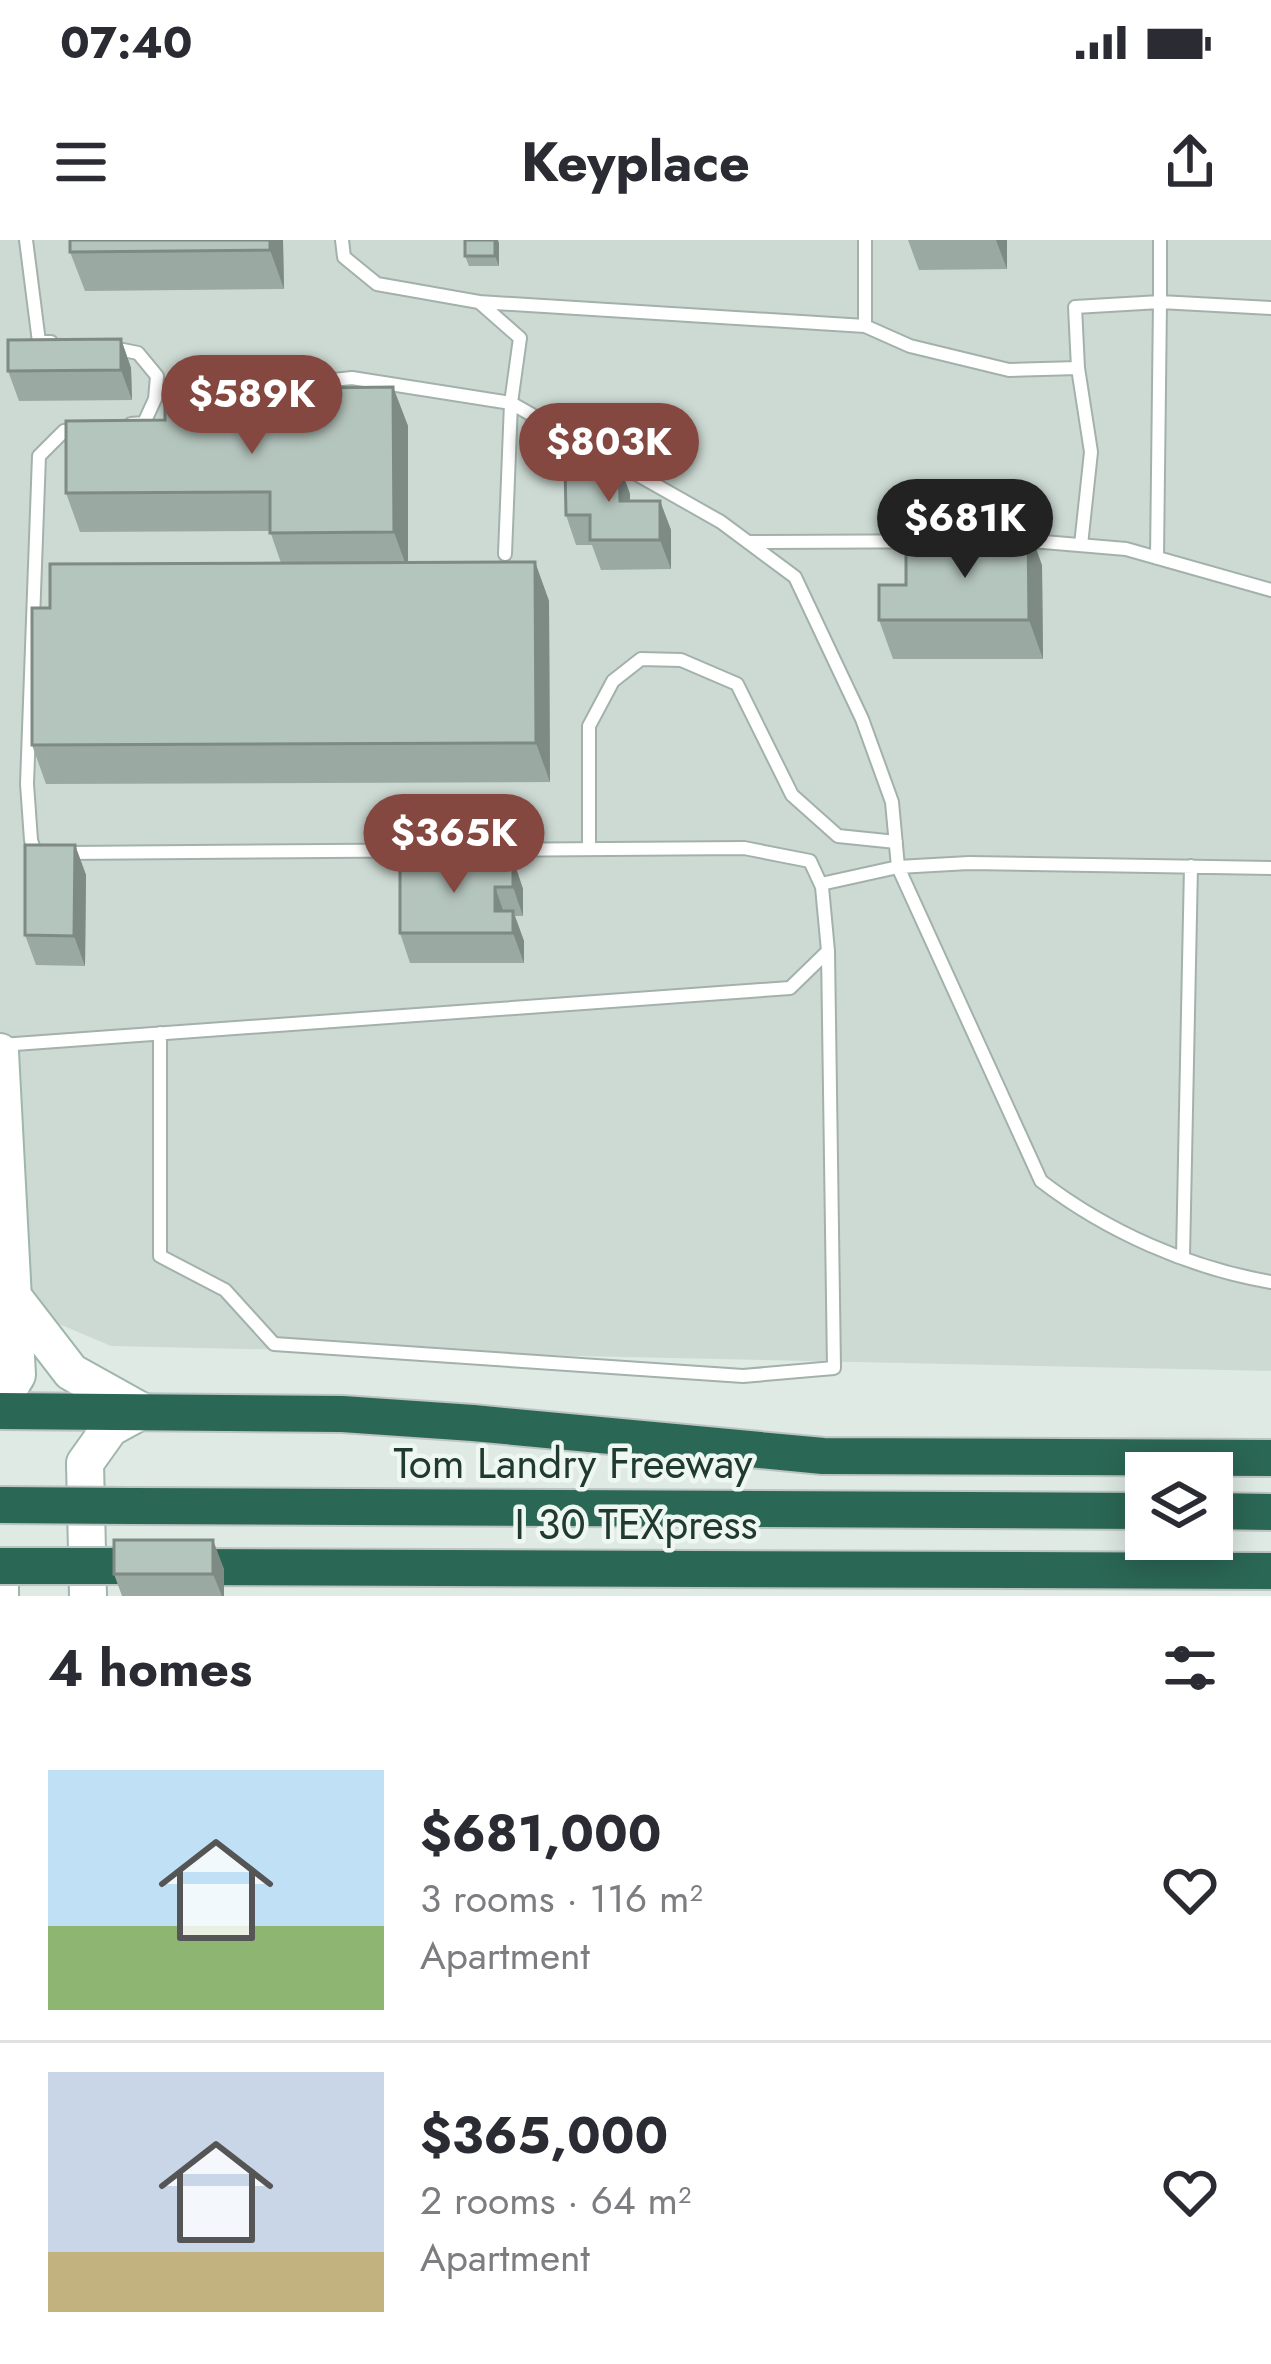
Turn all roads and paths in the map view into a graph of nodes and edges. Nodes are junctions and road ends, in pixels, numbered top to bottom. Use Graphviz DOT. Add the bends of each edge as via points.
graph roads {
  1 [pos="26,240"];
  2 [pos="342,240"];
  3 [pos="865,240"];
  4 [pos="1160,240"];
  5 [pos="479,302"];
  6 [pos="1160,302"];
  7 [pos="1271,308"];
  8 [pos="865,326"];
  9 [pos="57,342"];
  10 [pos="93,344"];
  11 [pos="1078,368"];
  12 [pos="220,392"];
  13 [pos="177,397"];
  14 [pos="155,400"];
  15 [pos="511,403"];
  16 [pos="108,426"];
  17 [pos="86,429"];
  18 [pos="748,542"];
  19 [pos="1081,545"];
  20 [pos="505,554"];
  21 [pos="1157,559"];
  22 [pos="1271,590"];
  23 [pos="896,842"];
  24 [pos="589,849"];
  25 [pos="1191,866"];
  26 [pos="898,867"];
  27 [pos="1271,868"];
  28 [pos="821,884"];
  29 [pos="828,950"];
  30 [pos="160,1033"];
  31 [pos="0,1049"];
  32 [pos="1183,1257"];
  33 [pos="1271,1282"];
  34 [pos="14,1298"];
  35 [pos="0,1407"];
  36 [pos="141,1411"];
  37 [pos="1266,1458"];
  38 [pos="0,1505"];
  39 [pos="1125,1511"];
  40 [pos="1233,1511"];
  41 [pos="1271,1512"];
  42 [pos="0,1566"];
  43 [pos="1271,1571"];
  44 [pos="0,1587"];
  45 [pos="0,1596"];
  46 [pos="88,1596"];
  1 -- 9 [label="lane" via="39,342"];
  2 -- 5 [label="lane" via="344,257 377,284"];
  3 -- 8 [label="lane"];
  4 -- 6 [label="lane"];
  5 -- 8 [label="lane"];
  5 -- 15 [label="lane" via="520,338"];
  6 -- 7 [label="lane"];
  6 -- 11 [label="lane" via="1076,308"];
  6 -- 21 [label="lane"];
  8 -- 11 [label="lane" via="1009,370"];
  10 -- 14 [label="lane" via="138,353 157,376"];
  11 -- 19 [label="lane" via="1091,452"];
  12 -- 15 [label="lane" via="352,378"];
  13 -- 14 [label="lane"];
  14 -- 16 [label="lane" via="144,423"];
  15 -- 18 [label="lane"];
  15 -- 20 [label="lane"];
  17 -- 24 [label="lane" via="64,431 39,456 27,784 35,853"];
  18 -- 19 [label="lane"];
  18 -- 23 [label="lane" via="795,577 862,719 892,802"];
  19 -- 21 [label="lane"];
  21 -- 22 [label="lane"];
  23 -- 24 [label="lane" via="838,836 792,795 737,684 681,660 641,659 613,681 589,726"];
  23 -- 26 [label="lane"];
  24 -- 28 [label="lane" via="744,848 810,860"];
  25 -- 26 [label="lane"];
  25 -- 27 [label="lane"];
  25 -- 32 [label="lane"];
  26 -- 28 [label="lane"];
  26 -- 32 [label="lane" via="1041,1180 1071,1204"];
  28 -- 29 [label="lane"];
  29 -- 30 [label="lane" via="790,988"];
  29 -- 30 [label="lane" via="834,1368 743,1376 274,1344 225,1290 160,1256"];
  30 -- 31 [label="lane"];
  31 -- 34 [label="main road"];
  32 -- 33 [label="lane"];
  34 -- 35 [label="main road" via="17,1375"];
  34 -- 36 [label="main road" via="71,1372"];
  35 -- 36 [label="highway"];
  36 -- 37 [label="highway" via="342,1414 823,1456"];
  36 -- 46 [label="main road" via="110,1428 85,1463"];
  38 -- 39 [label="highway, Tom Landry Freeway, bridge"];
  40 -- 41 [label="highway"];
  42 -- 43 [label="highway, I 30 TEXpress, bridge"];
  44 -- 45 [label="main road"];
}
